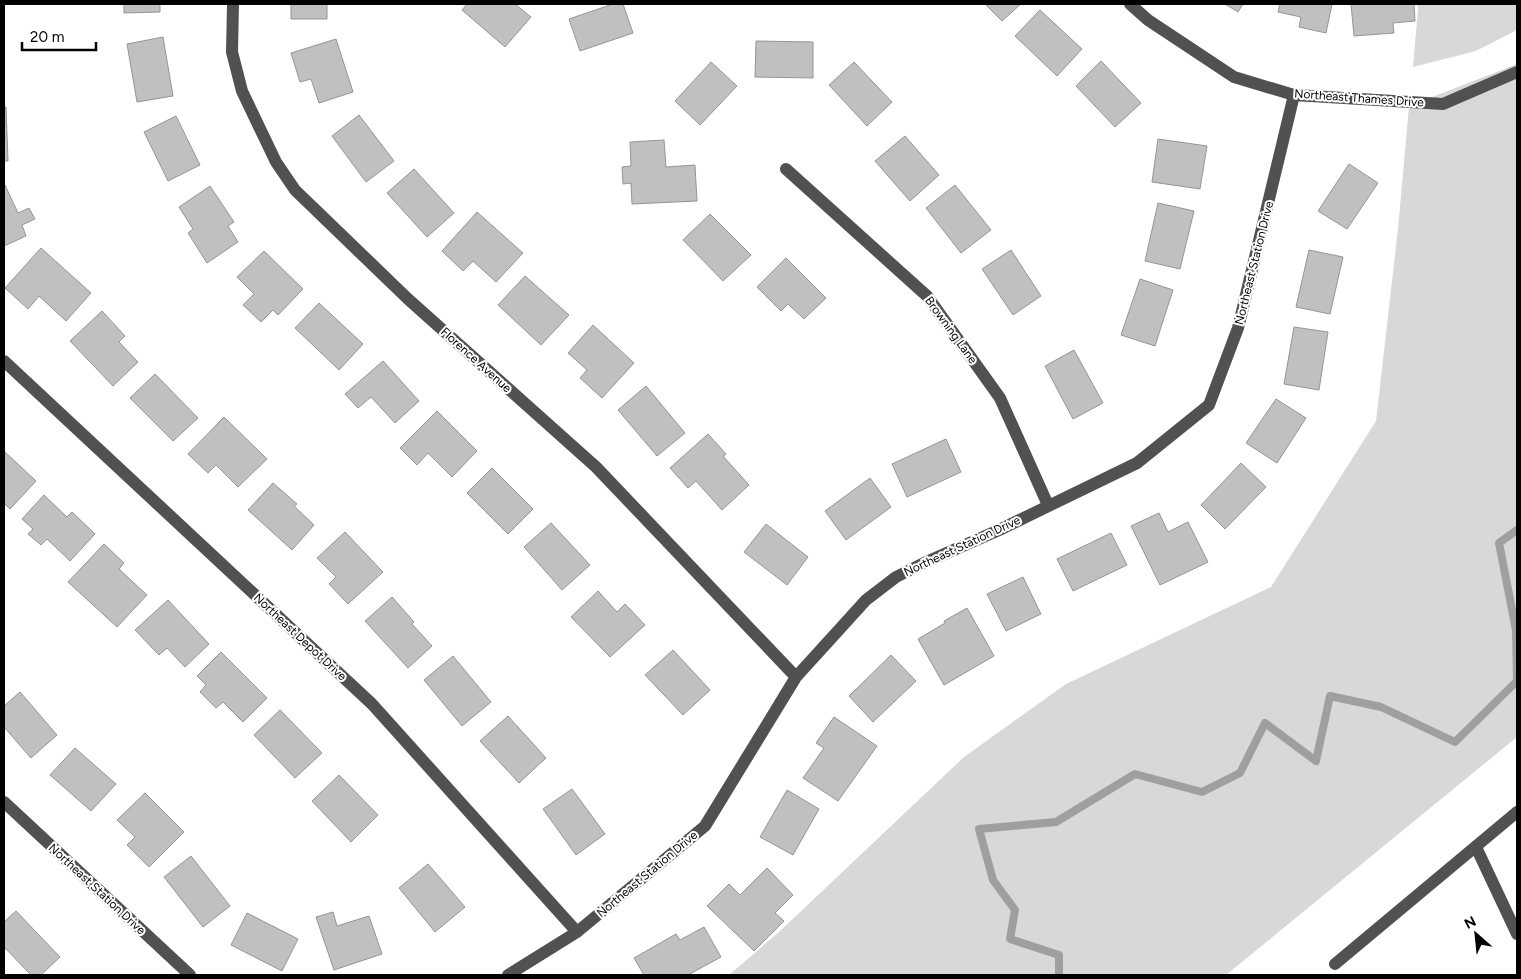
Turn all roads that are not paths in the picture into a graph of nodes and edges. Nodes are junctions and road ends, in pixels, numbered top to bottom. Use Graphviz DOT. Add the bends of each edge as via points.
graph roads {
  1 [pos="233,4"];
  2 [pos="1130,4"];
  3 [pos="1517,72"];
  4 [pos="1294,95"];
  5 [pos="786,169"];
  6 [pos="4,361"];
  7 [pos="1048,505"];
  8 [pos="796,677"];
  9 [pos="4,802"];
  10 [pos="1517,812"];
  11 [pos="1476,847"];
  12 [pos="577,932"];
  13 [pos="1517,934"];
  14 [pos="1334,964"];
  15 [pos="190,975"];
  16 [pos="508,975"];
  1 -- 8 [label="street, Florence Avenue" via="232,52 242,91 276,162 295,190 408,299 596,467"];
  2 -- 4 [label="street, Northeast Thames Drive" via="1148,20 1234,77"];
  3 -- 4 [label="street, Northeast Thames Drive" via="1444,104"];
  4 -- 7 [label="street, Northeast Station Drive" via="1238,328 1209,405 1138,463"];
  5 -- 7 [label="street, Browning Lane" via="927,296 1000,398"];
  6 -- 12 [label="street, Northeast Depot Drive" via="372,704"];
  7 -- 8 [label="street, Northeast Station Drive" via="896,577 866,600"];
  8 -- 12 [label="street, Northeast Station Drive" via="705,826"];
  9 -- 15 [label="street, Northeast Station Drive"];
  10 -- 11 [label="street"];
  11 -- 13 [label="street"];
  11 -- 14 [label="street"];
  12 -- 16 [label="street, Northeast Station Drive"];
}
